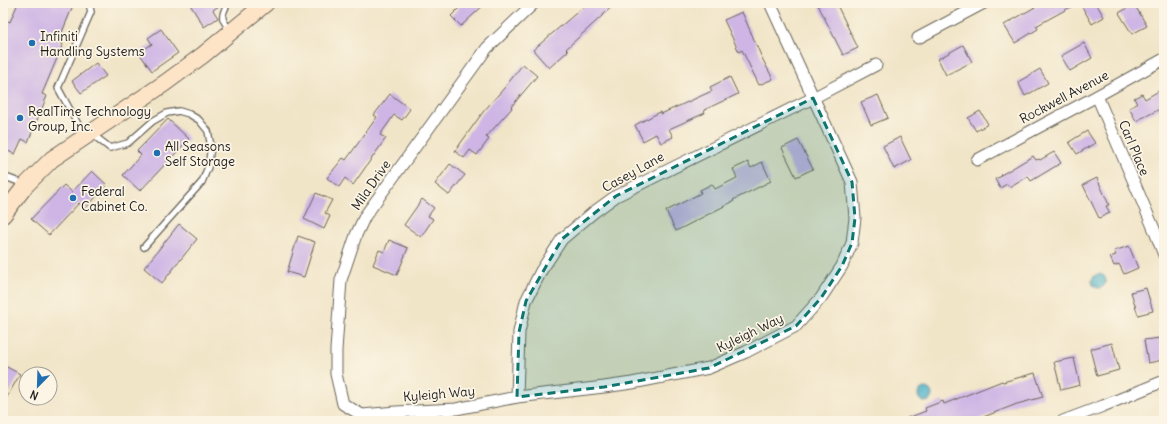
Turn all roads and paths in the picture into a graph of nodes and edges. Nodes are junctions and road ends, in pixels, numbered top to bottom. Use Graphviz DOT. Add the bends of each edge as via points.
graph roads {
  1 [pos="89,3"];
  2 [pos="228,3"];
  3 [pos="266,3"];
  4 [pos="534,3"];
  5 [pos="770,3"];
  6 [pos="984,3"];
  7 [pos="232,31"];
  8 [pos="918,38"];
  9 [pos="1164,59"];
  10 [pos="876,65"];
  11 [pos="1097,96"];
  12 [pos="813,98"];
  13 [pos="88,134"];
  14 [pos="977,160"];
  15 [pos="3,176"];
  16 [pos="26,185"];
  17 [pos="3,215"];
  18 [pos="144,247"];
  19 [pos="1164,256"];
  20 [pos="1164,381"];
  21 [pos="517,397"];
  22 [pos="362,415"];
  23 [pos="1063,421"];
  1 -- 13 [label="lane" via="91,12 58,88"];
  2 -- 7 [label="lane" via="222,17"];
  3 -- 7 [label="street"];
  4 -- 22 [label="street, Mila Drive" via="487,48 365,216 356,235 341,280 336,374 343,404"];
  5 -- 12 [label="street, Kyleigh Way"];
  6 -- 8 [label="street"];
  7 -- 13 [label="street" via="165,83"];
  9 -- 11 [label="street, Rockwell Avenue"];
  10 -- 12 [label="street, Casey Lane"];
  11 -- 14 [label="street, Rockwell Avenue"];
  11 -- 19 [label="street, Carl Place"];
  12 -- 21 [label="street, Casey Lane" via="616,196 562,239 540,271 526,301 519,332"];
  12 -- 21 [label="street, Kyleigh Way" via="852,182 854,218 852,243 842,266 820,298 796,326 709,368 611,386"];
  13 -- 16 [label="street" via="52,159"];
  13 -- 18 [label="lane" via="110,148 128,143 153,121 167,113 178,111 199,120 208,131 211,147 208,167 202,182"];
  15 -- 16 [label="lane"];
  16 -- 17 [label="street"];
  20 -- 23 [label="street"];
  21 -- 22 [label="street, Kyleigh Way" via="456,409"];
}
